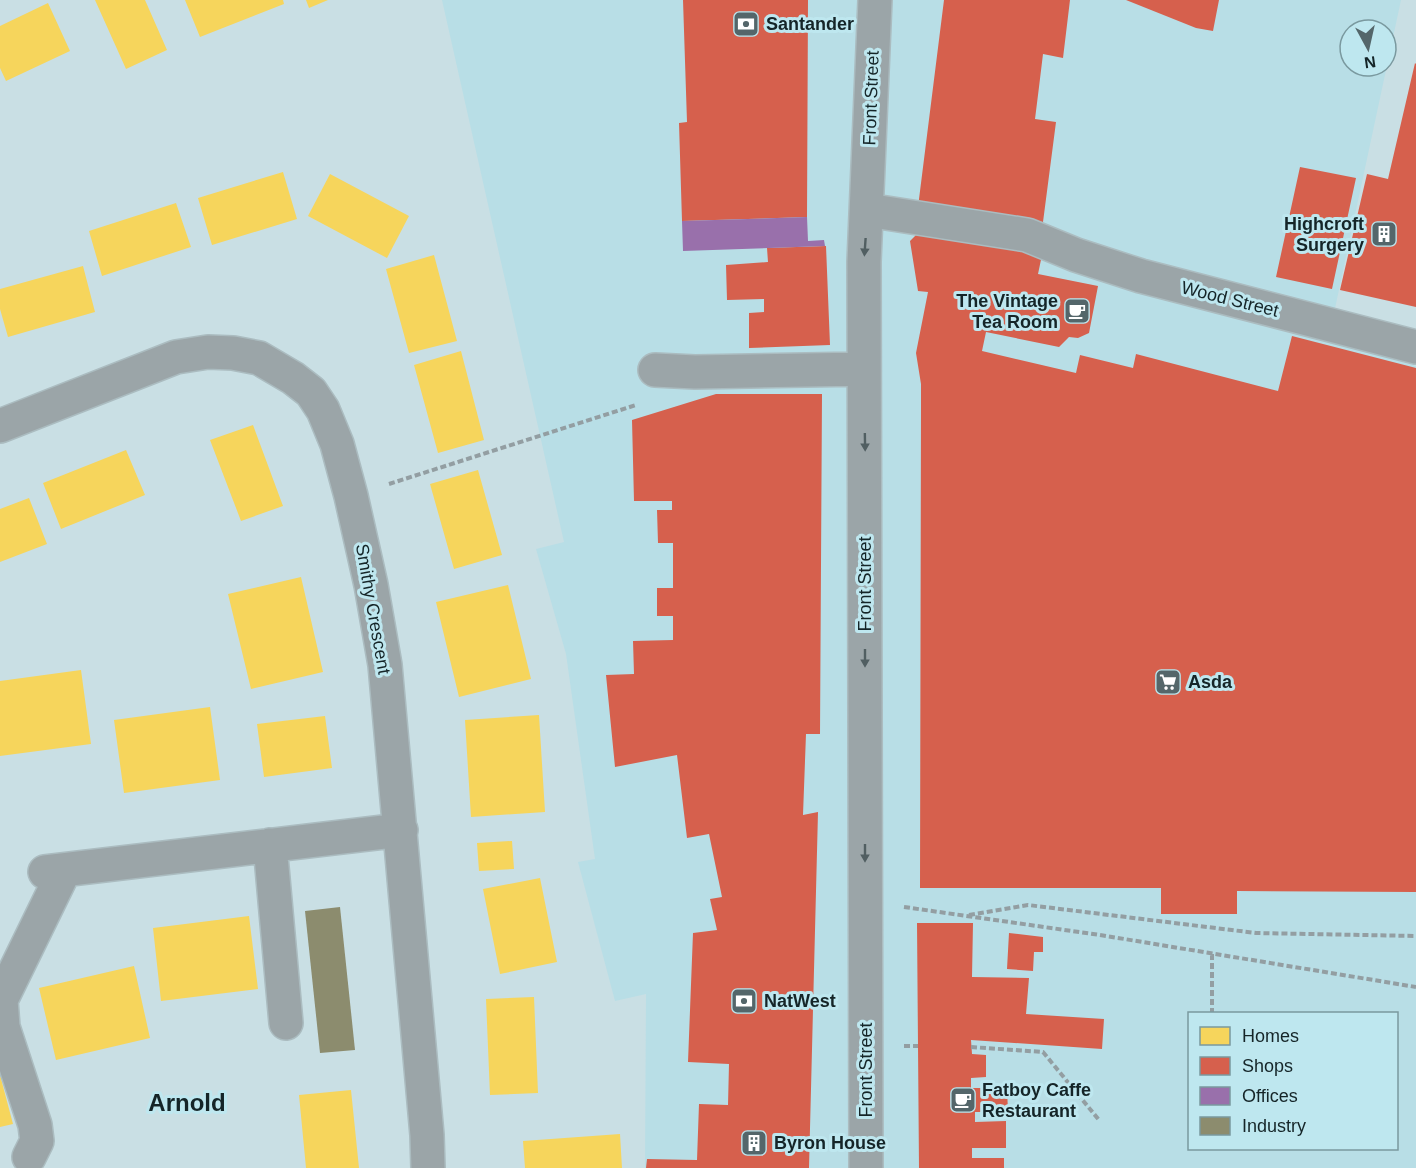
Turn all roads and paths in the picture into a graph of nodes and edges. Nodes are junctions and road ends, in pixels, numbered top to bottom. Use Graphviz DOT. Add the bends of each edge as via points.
graph roads {
  1 [pos="875,0"];
  2 [pos="867,210"];
  3 [pos="1416,347"];
  4 [pos="864,369"];
  5 [pos="655,370"];
  6 [pos="640,404"];
  7 [pos="0,426"];
  8 [pos="351,496"];
  9 [pos="401,830"];
  10 [pos="270,845"];
  11 [pos="866,902"];
  12 [pos="963,916"];
  13 [pos="1416,936"];
  14 [pos="1212,953"];
  15 [pos="1416,987"];
  16 [pos="1212,1012"];
  17 [pos="286,1023"];
  18 [pos="970,1047"];
  19 [pos="5,1048"];
  20 [pos="1099,1120"];
  21 [pos="29,1157"];
  22 [pos="428,1168"];
  23 [pos="866,1168"];
  1 -- 2 [label="street, Front Street"];
  2 -- 3 [label="street, Wood Street" via="1027,235 1141,276"];
  2 -- 4 [label="street, Front Street, one-way"];
  4 -- 5 [label="street"];
  4 -- 11 [label="street, Front Street, one-way"];
  6 -- 8 [label="path"];
  7 -- 8 [label="street, Smithy Crescent" via="176,357 233,353 258,358 311,393 337,444"];
  8 -- 9 [label="street, Smithy Crescent" via="385,665"];
  9 -- 10 [label="street"];
  9 -- 22 [label="street, Smithy Crescent"];
  10 -- 17 [label="street"];
  10 -- 19 [label="street" via="54,872 1,1000"];
  11 -- 12 [label="path"];
  11 -- 23 [label="street, Front Street"];
  12 -- 13 [label="path" via="1028,905 1256,933"];
  12 -- 14 [label="path"];
  14 -- 15 [label="path"];
  14 -- 16 [label="path"];
  18 -- 20 [label="path" via="1043,1052"];
  19 -- 21 [label="street" via="35,1125 37,1141"];
}
